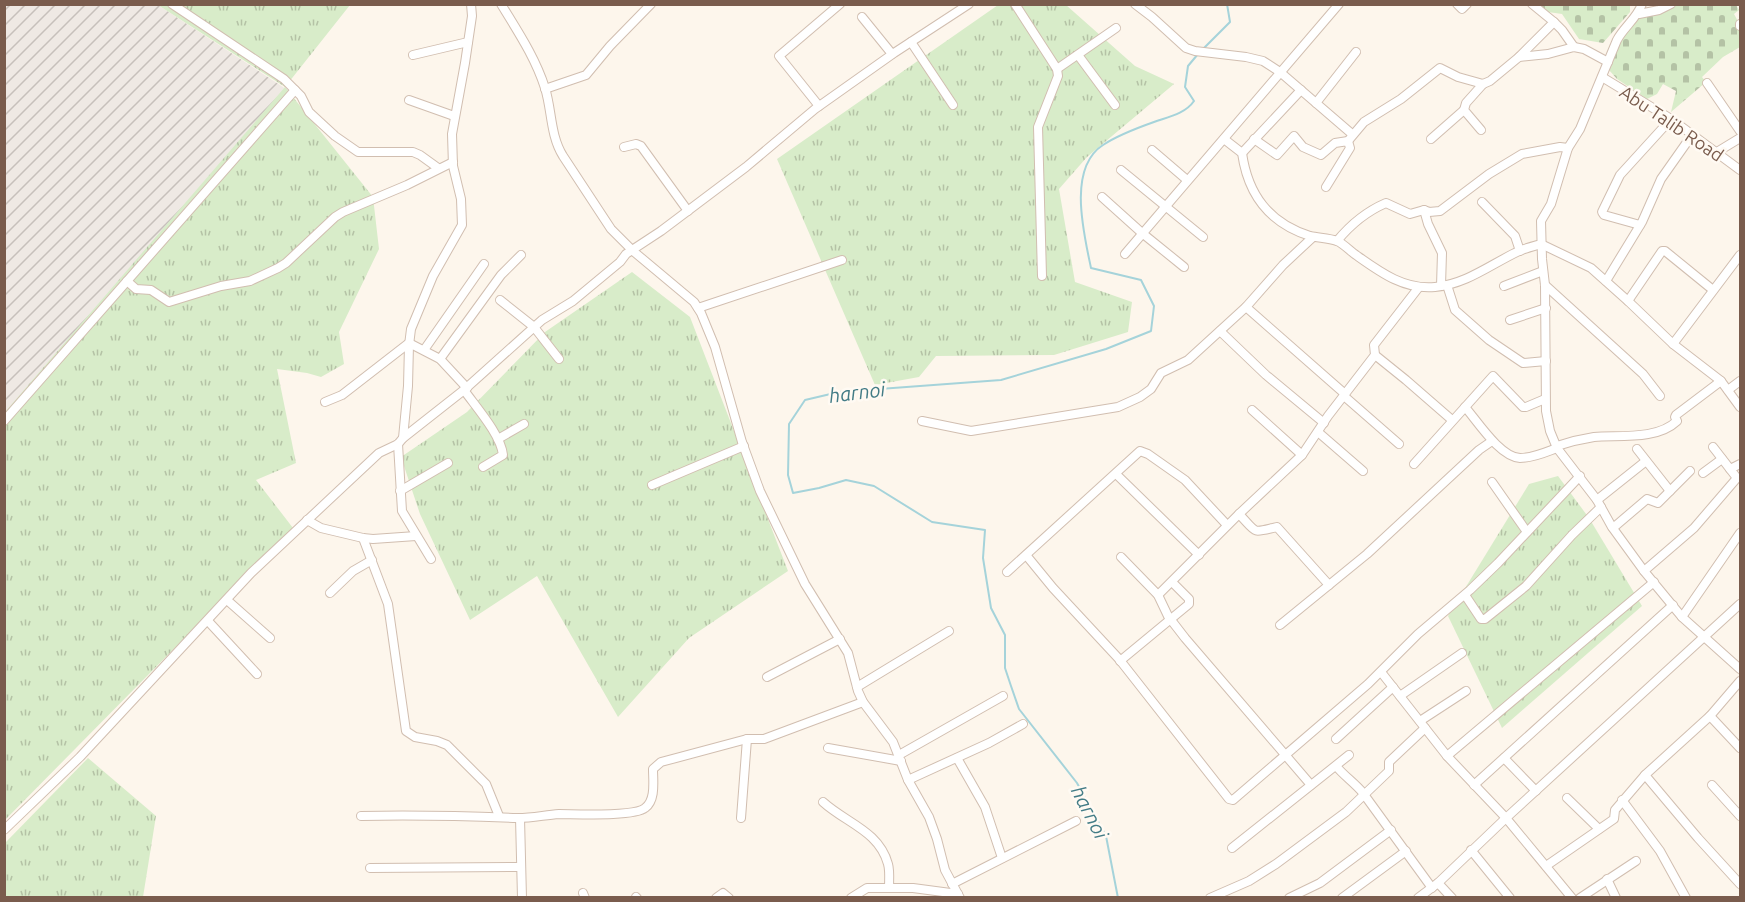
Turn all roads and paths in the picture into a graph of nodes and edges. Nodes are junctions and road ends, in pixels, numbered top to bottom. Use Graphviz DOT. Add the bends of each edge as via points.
graph roads {
  1 [pos="172,4"];
  2 [pos="471,4"];
  3 [pos="501,4"];
  4 [pos="651,4"];
  5 [pos="840,4"];
  6 [pos="969,4"];
  7 [pos="1015,4"];
  8 [pos="1135,4"];
  9 [pos="1339,4"];
  10 [pos="1457,4"];
  11 [pos="1467,4"];
  12 [pos="1532,4"];
  13 [pos="1642,4"];
  14 [pos="1671,4"];
  15 [pos="1639,14"];
  16 [pos="862,17"];
  17 [pos="1554,22"];
  18 [pos="1116,28"];
  19 [pos="468,42"];
  20 [pos="911,42"];
  21 [pos="1574,47"];
  22 [pos="1356,52"];
  23 [pos="891,54"];
  24 [pos="413,55"];
  25 [pos="1078,55"];
  26 [pos="1519,57"];
  27 [pos="1608,62"];
  28 [pos="1057,69"];
  29 [pos="1280,72"];
  30 [pos="1602,77"];
  31 [pos="1707,83"];
  32 [pos="1483,84"];
  33 [pos="545,89"];
  34 [pos="295,90"];
  35 [pos="1300,90"];
  36 [pos="409,100"];
  37 [pos="1316,103"];
  38 [pos="953,105"];
  39 [pos="1115,105"];
  40 [pos="819,106"];
  41 [pos="1464,110"];
  42 [pos="454,116"];
  43 [pos="1671,119"];
  44 [pos="1481,130"];
  45 [pos="1740,131"];
  46 [pos="1692,135"];
  47 [pos="1350,137"];
  48 [pos="1740,138"];
  49 [pos="1224,139"];
  50 [pos="1254,139"];
  51 [pos="1431,139"];
  52 [pos="624,147"];
  53 [pos="1568,148"];
  54 [pos="1152,150"];
  55 [pos="1717,152"];
  56 [pos="1242,153"];
  57 [pos="453,162"];
  58 [pos="438,168"];
  59 [pos="1120,170"];
  60 [pos="1740,170"];
  61 [pos="1187,180"];
  62 [pos="1326,187"];
  63 [pos="1102,197"];
  64 [pos="1482,202"];
  65 [pos="1165,207"];
  66 [pos="1424,210"];
  67 [pos="688,211"];
  68 [pos="1640,225"];
  69 [pos="1142,233"];
  70 [pos="1203,237"];
  71 [pos="1313,237"];
  72 [pos="1337,241"];
  73 [pos="1541,244"];
  74 [pos="633,251"];
  75 [pos="1520,251"];
  76 [pos="1125,254"];
  77 [pos="521,255"];
  78 [pos="1740,255"];
  79 [pos="842,260"];
  80 [pos="484,264"];
  81 [pos="1184,267"];
  82 [pos="1543,271"];
  83 [pos="1042,276"];
  84 [pos="127,281"];
  85 [pos="1606,281"];
  86 [pos="1545,285"];
  87 [pos="1444,286"];
  88 [pos="1504,286"];
  89 [pos="1419,287"];
  90 [pos="1713,290"];
  91 [pos="500,300"];
  92 [pos="1628,301"];
  93 [pos="1246,307"];
  94 [pos="698,308"];
  95 [pos="1546,308"];
  96 [pos="1510,320"];
  97 [pos="534,327"];
  98 [pos="1220,331"];
  99 [pos="409,343"];
  100 [pos="1673,344"];
  101 [pos="424,350"];
  102 [pos="1375,356"];
  103 [pos="440,359"];
  104 [pos="559,359"];
  105 [pos="1546,361"];
  106 [pos="1720,381"];
  107 [pos="1740,381"];
  108 [pos="466,389"];
  109 [pos="1728,390"];
  110 [pos="1344,395"];
  111 [pos="1660,396"];
  112 [pos="1545,399"];
  113 [pos="325,402"];
  114 [pos="1465,407"];
  115 [pos="1740,407"];
  116 [pos="1252,410"];
  117 [pos="1452,420"];
  118 [pos="922,421"];
  119 [pos="4,422"];
  120 [pos="1324,423"];
  121 [pos="524,424"];
  122 [pos="1318,432"];
  123 [pos="498,440"];
  124 [pos="400,441"];
  125 [pos="1492,441"];
  126 [pos="1398,444"];
  127 [pos="744,446"];
  128 [pos="1557,447"];
  129 [pos="1713,447"];
  130 [pos="1637,449"];
  131 [pos="1302,455"];
  132 [pos="1722,459"];
  133 [pos="1646,461"];
  134 [pos="448,463"];
  135 [pos="1414,464"];
  136 [pos="1740,464"];
  137 [pos="483,467"];
  138 [pos="1730,469"];
  139 [pos="1363,471"];
  140 [pos="1690,471"];
  141 [pos="1703,473"];
  142 [pos="1116,474"];
  143 [pos="1580,476"];
  144 [pos="1492,482"];
  145 [pos="652,485"];
  146 [pos="400,491"];
  147 [pos="1670,491"];
  148 [pos="1599,503"];
  149 [pos="1239,514"];
  150 [pos="307,520"];
  151 [pos="1227,525"];
  152 [pos="1613,528"];
  153 [pos="1527,532"];
  154 [pos="1740,533"];
  155 [pos="416,536"];
  156 [pos="363,538"];
  157 [pos="1026,555"];
  158 [pos="1199,555"];
  159 [pos="1121,557"];
  160 [pos="372,560"];
  161 [pos="431,560"];
  162 [pos="1644,571"];
  163 [pos="1007,572"];
  164 [pos="1173,582"];
  165 [pos="1654,582"];
  166 [pos="1329,585"];
  167 [pos="330,593"];
  168 [pos="1465,595"];
  169 [pos="1158,596"];
  170 [pos="227,600"];
  171 [pos="1740,604"];
  172 [pos="1673,605"];
  173 [pos="1682,617"];
  174 [pos="1171,620"];
  175 [pos="208,621"];
  176 [pos="1280,625"];
  177 [pos="949,631"];
  178 [pos="1703,637"];
  179 [pos="270,638"];
  180 [pos="840,639"];
  181 [pos="1462,653"];
  182 [pos="1120,661"];
  183 [pos="1740,669"];
  184 [pos="1381,672"];
  185 [pos="257,674"];
  186 [pos="767,677"];
  187 [pos="1740,681"];
  188 [pos="857,687"];
  189 [pos="1393,687"];
  190 [pos="1466,691"];
  191 [pos="1003,696"];
  192 [pos="1400,696"];
  193 [pos="863,702"];
  194 [pos="1710,716"];
  195 [pos="1023,724"];
  196 [pos="1422,724"];
  197 [pos="747,739"];
  198 [pos="1336,739"];
  199 [pos="828,748"];
  200 [pos="1740,748"];
  201 [pos="1285,755"];
  202 [pos="1349,755"];
  203 [pos="1447,756"];
  204 [pos="900,758"];
  205 [pos="957,758"];
  206 [pos="1504,758"];
  207 [pos="1336,766"];
  208 [pos="1646,775"];
  209 [pos="908,780"];
  210 [pos="1311,785"];
  211 [pos="1474,785"];
  212 [pos="1712,785"];
  213 [pos="1536,791"];
  214 [pos="1364,793"];
  215 [pos="1567,798"];
  216 [pos="1622,800"];
  217 [pos="823,802"];
  218 [pos="362,816"];
  219 [pos="499,816"];
  220 [pos="1740,816"];
  221 [pos="520,818"];
  222 [pos="741,818"];
  223 [pos="1506,818"];
  224 [pos="1076,821"];
  225 [pos="1599,829"];
  226 [pos="4,830"];
  227 [pos="1392,831"];
  228 [pos="1232,848"];
  229 [pos="1471,850"];
  230 [pos="1406,851"];
  231 [pos="1002,858"];
  232 [pos="1636,861"];
  233 [pos="1546,866"];
  234 [pos="521,867"];
  235 [pos="370,868"];
  236 [pos="1607,879"];
  237 [pos="952,884"];
  238 [pos="1740,884"];
  239 [pos="1435,885"];
  240 [pos="889,888"];
  241 [pos="959,896"];
  242 [pos="522,897"];
  243 [pos="716,897"];
  244 [pos="729,897"];
  245 [pos="850,897"];
  246 [pos="1210,897"];
  247 [pos="1289,897"];
  248 [pos="1342,897"];
  249 [pos="1419,897"];
  250 [pos="1452,897"];
  251 [pos="1510,897"];
  252 [pos="1572,897"];
  253 [pos="1580,897"];
  254 [pos="1616,897"];
  255 [pos="1686,897"];
  1 -- 34 [label="street"];
  2 -- 19 [label="street"];
  3 -- 33 [label="street" via="529,49"];
  4 -- 33 [label="street" via="586,75"];
  5 -- 40 [label="street" via="779,56"];
  6 -- 20 [label="street"];
  7 -- 28 [label="street"];
  8 -- 29 [label="street" via="1186,48 1263,61"];
  9 -- 29 [label="street"];
  10 -- 11 [label="street" via="1462,9"];
  12 -- 17 [label="street"];
  13 -- 15 [label="street"];
  14 -- 15 [label="street"];
  15 -- 27 [label="street" via="1623,29"];
  16 -- 23 [label="street"];
  17 -- 21 [label="street"];
  17 -- 26 [label="street"];
  18 -- 25 [label="street"];
  19 -- 24 [label="street"];
  19 -- 42 [label="street"];
  20 -- 23 [label="street"];
  20 -- 38 [label="street"];
  21 -- 26 [label="street"];
  21 -- 27 [label="street"];
  22 -- 37 [label="street"];
  23 -- 40 [label="street"];
  25 -- 28 [label="street"];
  25 -- 39 [label="street"];
  26 -- 32 [label="street"];
  27 -- 30 [label="street"];
  28 -- 83 [label="street" via="1058,76 1038,127"];
  29 -- 35 [label="street"];
  29 -- 49 [label="street"];
  30 -- 43 [label="street, Abu Talib Road"];
  30 -- 53 [label="street"];
  31 -- 45 [label="street"];
  32 -- 41 [label="street"];
  32 -- 47 [label="street" via="1440,68 1364,122"];
  33 -- 74 [label="street" via="557,147 611,229"];
  34 -- 58 [label="street" via="309,112 358,153 413,152"];
  34 -- 84 [label="street"];
  35 -- 37 [label="street"];
  35 -- 50 [label="street"];
  36 -- 42 [label="street"];
  37 -- 47 [label="street"];
  40 -- 67 [label="street"];
  41 -- 44 [label="street"];
  41 -- 51 [label="street"];
  42 -- 57 [label="street"];
  43 -- 46 [label="street, Abu Talib Road"];
  43 -- 68 [label="street" via="1620,175 1602,212"];
  46 -- 55 [label="street, Abu Talib Road"];
  46 -- 68 [label="street" via="1661,179"];
  47 -- 50 [label="street" via="1335,143 1322,155 1303,147 1294,136 1277,155"];
  47 -- 62 [label="street" via="1350,148"];
  48 -- 55 [label="street"];
  49 -- 56 [label="street"];
  49 -- 61 [label="street"];
  50 -- 56 [label="street"];
  52 -- 67 [label="street" via="641,146"];
  53 -- 66 [label="street" via="1522,154 1440,211"];
  53 -- 73 [label="street" via="1551,204 1541,222"];
  54 -- 61 [label="street"];
  55 -- 60 [label="street, Abu Talib Road"];
  56 -- 71 [label="street" via="1252,192 1269,214 1292,230"];
  57 -- 58 [label="street"];
  57 -- 99 [label="street" via="462,225 424,294"];
  58 -- 84 [label="street" via="343,212 286,264 250,281 169,302 151,290 136,289"];
  59 -- 65 [label="street"];
  61 -- 65 [label="street"];
  63 -- 69 [label="street"];
  64 -- 75 [label="street" via="1515,236"];
  65 -- 69 [label="street"];
  65 -- 70 [label="street"];
  66 -- 72 [label="street" via="1410,214 1386,203 1355,221"];
  66 -- 87 [label="street" via="1442,253"];
  67 -- 74 [label="street"];
  68 -- 85 [label="street"];
  69 -- 76 [label="street"];
  69 -- 81 [label="street"];
  71 -- 72 [label="street"];
  71 -- 93 [label="street"];
  72 -- 89 [label="street" via="1387,276"];
  73 -- 75 [label="street"];
  73 -- 82 [label="street"];
  73 -- 85 [label="street" via="1591,268"];
  74 -- 94 [label="street"];
  74 -- 97 [label="street" via="573,301"];
  75 -- 87 [label="street"];
  77 -- 103 [label="street" via="501,275"];
  78 -- 90 [label="street"];
  79 -- 94 [label="street"];
  80 -- 101 [label="street"];
  82 -- 86 [label="street"];
  82 -- 88 [label="street"];
  84 -- 119 [label="street"];
  85 -- 92 [label="street"];
  86 -- 95 [label="street"];
  86 -- 111 [label="street" via="1642,374"];
  87 -- 89 [label="street"];
  87 -- 105 [label="street" via="1455,310 1489,340 1523,363"];
  89 -- 102 [label="street" via="1374,345"];
  90 -- 92 [label="street" via="1662,251"];
  90 -- 100 [label="street"];
  91 -- 97 [label="street"];
  92 -- 100 [label="street"];
  93 -- 98 [label="street"];
  93 -- 110 [label="street"];
  94 -- 127 [label="street" via="715,347"];
  95 -- 96 [label="street"];
  95 -- 105 [label="street"];
  97 -- 104 [label="street"];
  97 -- 108 [label="street"];
  98 -- 118 [label="street" via="1188,360 1161,374 1151,389 1118,407 970,431"];
  98 -- 120 [label="street"];
  99 -- 101 [label="street"];
  99 -- 113 [label="street" via="342,395"];
  99 -- 124 [label="street"];
  100 -- 106 [label="street"];
  101 -- 103 [label="street"];
  102 -- 110 [label="street"];
  102 -- 117 [label="street"];
  103 -- 108 [label="street"];
  105 -- 112 [label="street"];
  106 -- 109 [label="street"];
  106 -- 128 [label="street" via="1676,415 1677,422 1659,432 1580,439"];
  107 -- 109 [label="street"];
  108 -- 123 [label="street"];
  108 -- 124 [label="street"];
  109 -- 115 [label="street"];
  110 -- 120 [label="street"];
  110 -- 126 [label="street"];
  112 -- 114 [label="street" via="1523,407 1493,376"];
  112 -- 128 [label="street"];
  114 -- 117 [label="street"];
  114 -- 125 [label="street"];
  116 -- 131 [label="street"];
  117 -- 135 [label="street"];
  120 -- 122 [label="street"];
  121 -- 123 [label="street"];
  122 -- 131 [label="street"];
  122 -- 139 [label="street"];
  123 -- 137 [label="street" via="503,454"];
  124 -- 146 [label="street"];
  124 -- 150 [label="street" via="379,453"];
  125 -- 128 [label="street" via="1518,458"];
  125 -- 166 [label="street"];
  127 -- 145 [label="street"];
  127 -- 180 [label="street" via="760,491 804,584"];
  128 -- 143 [label="street"];
  129 -- 132 [label="street"];
  130 -- 133 [label="street"];
  131 -- 149 [label="street"];
  132 -- 138 [label="street"];
  132 -- 141 [label="street"];
  133 -- 147 [label="street"];
  133 -- 148 [label="street"];
  134 -- 146 [label="street"];
  136 -- 138 [label="street"];
  138 -- 162 [label="street" via="1737,478 1706,515"];
  140 -- 147 [label="street"];
  142 -- 151 [label="street" via="1142,451 1185,480"];
  142 -- 157 [label="street"];
  142 -- 158 [label="street"];
  143 -- 148 [label="street"];
  143 -- 153 [label="street"];
  144 -- 153 [label="street"];
  146 -- 155 [label="street" via="402,512"];
  147 -- 152 [label="street" via="1658,503 1647,499"];
  148 -- 152 [label="street"];
  148 -- 168 [label="street" via="1527,586 1485,619 1481,619"];
  149 -- 151 [label="street"];
  149 -- 166 [label="street" via="1261,533 1278,527"];
  150 -- 156 [label="street" via="321,528"];
  150 -- 170 [label="street"];
  151 -- 158 [label="street"];
  152 -- 162 [label="street"];
  153 -- 168 [label="street"];
  154 -- 173 [label="street"];
  155 -- 156 [label="street"];
  155 -- 161 [label="street"];
  156 -- 160 [label="street"];
  157 -- 163 [label="street"];
  157 -- 182 [label="street"];
  158 -- 164 [label="street"];
  159 -- 169 [label="street"];
  160 -- 167 [label="street" via="353,571"];
  160 -- 219 [label="street" via="388,604 406,731 447,745 486,784"];
  162 -- 165 [label="street"];
  164 -- 169 [label="street"];
  164 -- 174 [label="street" via="1189,604"];
  165 -- 172 [label="street"];
  165 -- 203 [label="street"];
  166 -- 176 [label="street"];
  168 -- 184 [label="street" via="1418,634"];
  169 -- 174 [label="street"];
  170 -- 175 [label="street"];
  170 -- 179 [label="street"];
  171 -- 178 [label="street"];
  172 -- 173 [label="street"];
  172 -- 206 [label="street"];
  173 -- 178 [label="street"];
  174 -- 182 [label="street"];
  174 -- 201 [label="street"];
  175 -- 185 [label="street"];
  175 -- 226 [label="street" via="80,757"];
  177 -- 188 [label="street"];
  178 -- 183 [label="street"];
  178 -- 213 [label="street"];
  180 -- 186 [label="street"];
  180 -- 188 [label="street"];
  181 -- 192 [label="street"];
  182 -- 201 [label="street" via="1229,799 1233,800"];
  184 -- 189 [label="street"];
  184 -- 201 [label="street"];
  187 -- 194 [label="street"];
  188 -- 193 [label="street"];
  189 -- 192 [label="street"];
  189 -- 198 [label="street"];
  190 -- 196 [label="street"];
  191 -- 204 [label="street"];
  192 -- 196 [label="street"];
  193 -- 197 [label="street" via="764,739"];
  193 -- 204 [label="street"];
  194 -- 200 [label="street"];
  194 -- 208 [label="street"];
  195 -- 205 [label="street"];
  196 -- 203 [label="street"];
  196 -- 214 [label="street" via="1389,762 1389,771"];
  197 -- 221 [label="street" via="655,766 652,798 645,810"];
  197 -- 222 [label="street"];
  199 -- 204 [label="street"];
  201 -- 210 [label="street"];
  202 -- 207 [label="street"];
  203 -- 211 [label="street"];
  204 -- 209 [label="street"];
  205 -- 209 [label="street"];
  205 -- 231 [label="street" via="986,807"];
  206 -- 211 [label="street"];
  206 -- 213 [label="street"];
  207 -- 210 [label="street"];
  207 -- 214 [label="street"];
  208 -- 216 [label="street"];
  208 -- 238 [label="street"];
  209 -- 237 [label="street" via="929,817"];
  210 -- 228 [label="street"];
  211 -- 223 [label="street"];
  212 -- 220 [label="street"];
  213 -- 223 [label="street"];
  214 -- 227 [label="street"];
  214 -- 246 [label="street" via="1346,812 1276,864 1250,881"];
  215 -- 225 [label="street"];
  216 -- 225 [label="street" via="1614,819"];
  216 -- 255 [label="street" via="1660,851"];
  217 -- 240 [label="street" via="869,833 888,865"];
  218 -- 219 [label="street"];
  219 -- 221 [label="street"];
  221 -- 234 [label="street"];
  223 -- 229 [label="street"];
  223 -- 233 [label="street"];
  224 -- 231 [label="street"];
  225 -- 233 [label="street"];
  227 -- 230 [label="street"];
  227 -- 247 [label="street" via="1320,883"];
  229 -- 239 [label="street"];
  229 -- 251 [label="street"];
  230 -- 239 [label="street"];
  230 -- 248 [label="street"];
  231 -- 237 [label="street"];
  232 -- 236 [label="street"];
  233 -- 252 [label="street"];
  234 -- 235 [label="street"];
  234 -- 242 [label="street"];
  236 -- 253 [label="street"];
  236 -- 254 [label="street"];
  237 -- 241 [label="street"];
  239 -- 249 [label="street"];
  239 -- 250 [label="street"];
  240 -- 241 [label="street"];
  240 -- 245 [label="street" via="867,888"];
  243 -- 244 [label="street" via="723,893"];
}
